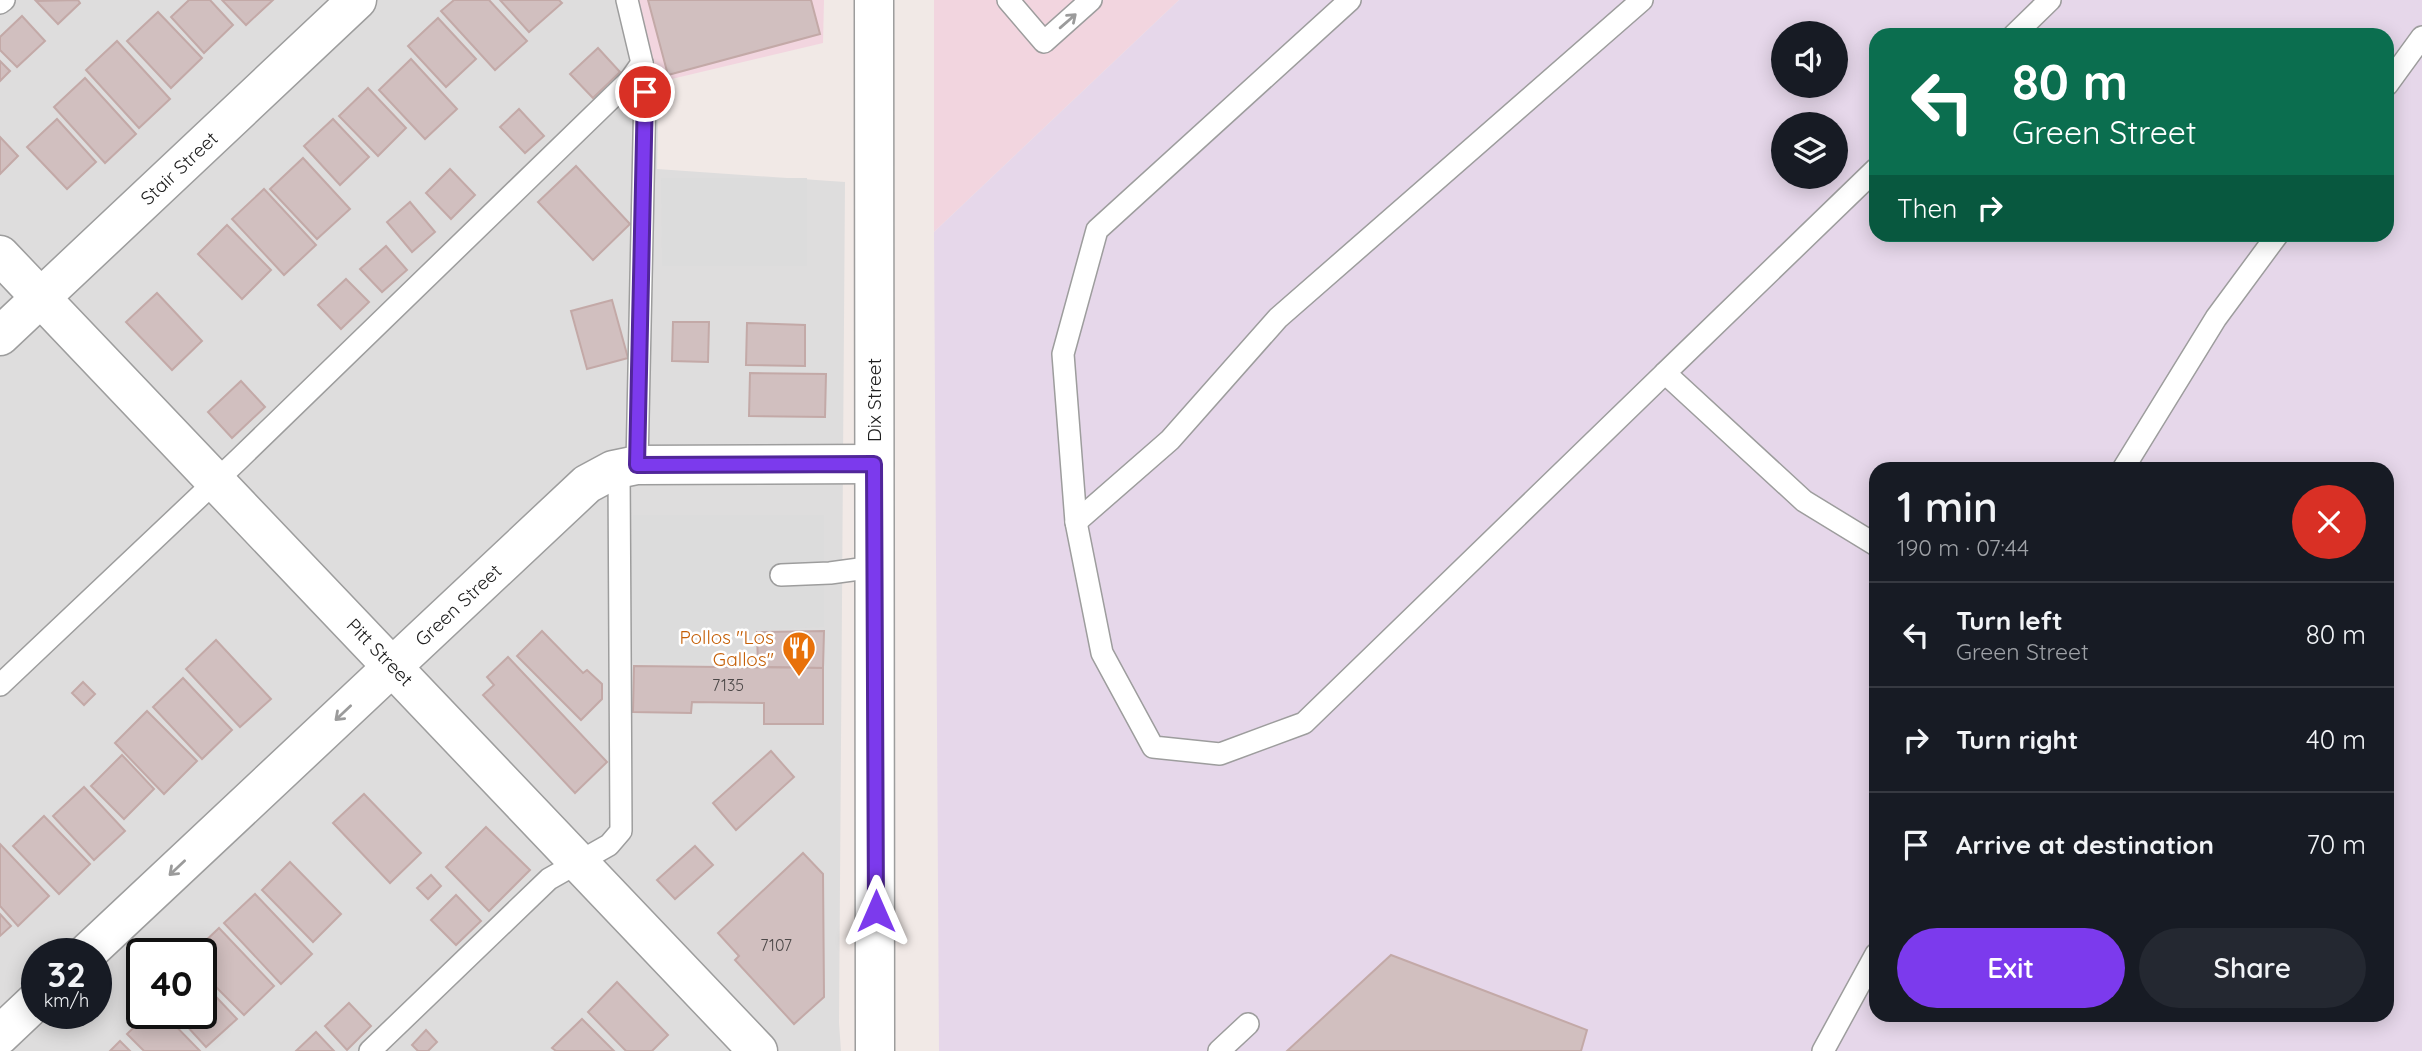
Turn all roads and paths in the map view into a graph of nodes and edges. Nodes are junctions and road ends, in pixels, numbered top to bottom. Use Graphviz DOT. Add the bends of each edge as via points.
graph roads {
  1 [pos="357,0"];
  2 [pos="627,0"];
  3 [pos="874,0"];
  4 [pos="1008,0"];
  5 [pos="1091,0"];
  6 [pos="1350,0"];
  7 [pos="1642,0"];
  8 [pos="2050,0"];
  9 [pos="2021,28"];
  10 [pos="2422,37"];
  11 [pos="642,63"];
  12 [pos="2394,75"];
  13 [pos="1869,176"];
  14 [pos="2272,242"];
  15 [pos="0,255"];
  16 [pos="41,297"];
  17 [pos="0,336"];
  18 [pos="1665,373"];
  19 [pos="2127,462"];
  20 [pos="874,464"];
  21 [pos="628,466"];
  22 [pos="216,481"];
  23 [pos="1076,522"];
  24 [pos="1869,541"];
  25 [pos="874,567"];
  26 [pos="781,575"];
  27 [pos="393,666"];
  28 [pos="0,685"];
  29 [pos="578,862"];
  30 [pos="103,938"];
  31 [pos="1869,967"];
  32 [pos="21,1015"];
  33 [pos="1248,1024"];
  34 [pos="0,1035"];
  35 [pos="754,1050"];
  36 [pos="370,1051"];
  37 [pos="875,1051"];
  38 [pos="1219,1051"];
  39 [pos="1823,1051"];
  1 -- 16 [label="street, Stair Street"];
  2 -- 11 [label="lane"];
  3 -- 20 [label="street, Dix Street"];
  4 -- 5 [label="lane, one-way" via="1044,42"];
  6 -- 23 [label="lane" via="1097,230 1063,354"];
  7 -- 23 [label="lane" via="1278,318 1170,440"];
  8 -- 9 [label="lane"];
  10 -- 12 [label="lane"];
  11 -- 21 [label="lane" via="645,92"];
  11 -- 22 [label="lane" via="620,90"];
  13 -- 18 [label="lane"];
  14 -- 19 [label="lane" via="2216,318"];
  15 -- 16 [label="street, Pitt Street"];
  16 -- 17 [label="street, Stair Street"];
  16 -- 22 [label="street, Pitt Street"];
  18 -- 23 [label="lane" via="1304,723 1220,754 1153,747 1102,653"];
  18 -- 24 [label="lane" via="1804,501"];
  20 -- 21 [label="street, Green Street"];
  20 -- 25 [label="street, Dix Street"];
  21 -- 27 [label="street, Green Street" via="587,484"];
  21 -- 29 [label="lane" via="621,831 609,845"];
  22 -- 27 [label="street, Pitt Street"];
  22 -- 28 [label="lane"];
  25 -- 26 [label="lane"];
  25 -- 37 [label="street, Dix Street"];
  27 -- 29 [label="street, Pitt Street"];
  27 -- 30 [label="street, Green Street, one-way"];
  29 -- 35 [label="street, Pitt Street"];
  29 -- 36 [label="lane" via="549,879"];
  31 -- 39 [label="lane"];
  32 -- 34 [label="street"];
  33 -- 38 [label="lane"];
}
